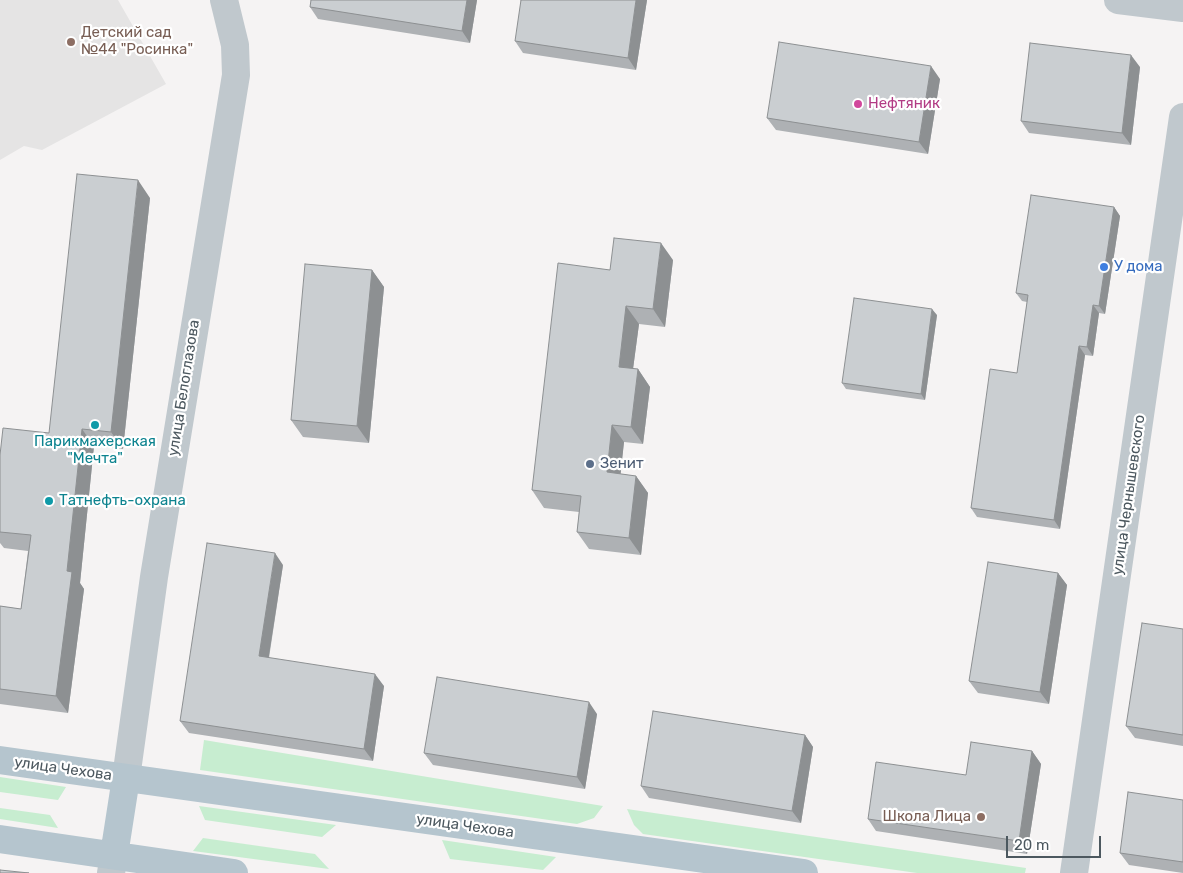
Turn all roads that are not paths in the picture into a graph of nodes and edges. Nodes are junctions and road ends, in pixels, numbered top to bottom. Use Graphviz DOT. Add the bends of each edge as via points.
graph roads {
  1 [pos="224,0"];
  2 [pos="1118,0"];
  3 [pos="1183,8"];
  4 [pos="1183,117"];
  5 [pos="0,760"];
  6 [pos="126,778"];
  7 [pos="0,840"];
  8 [pos="113,864"];
  9 [pos="234,873"];
  10 [pos="804,873"];
  11 [pos="1074,873"];
  1 -- 6 [label="street, улица Белоглазова" via="235,45 236,75 154,577"];
  2 -- 3 [label="street"];
  4 -- 11 [label="street, улица Чернышевского"];
  5 -- 6 [label="main road, улица Чехова"];
  6 -- 8 [label="main road, улица Чехова"];
  6 -- 10 [label="main road, улица Чехова"];
  7 -- 8 [label="main road"];
  8 -- 9 [label="main road"];
}
